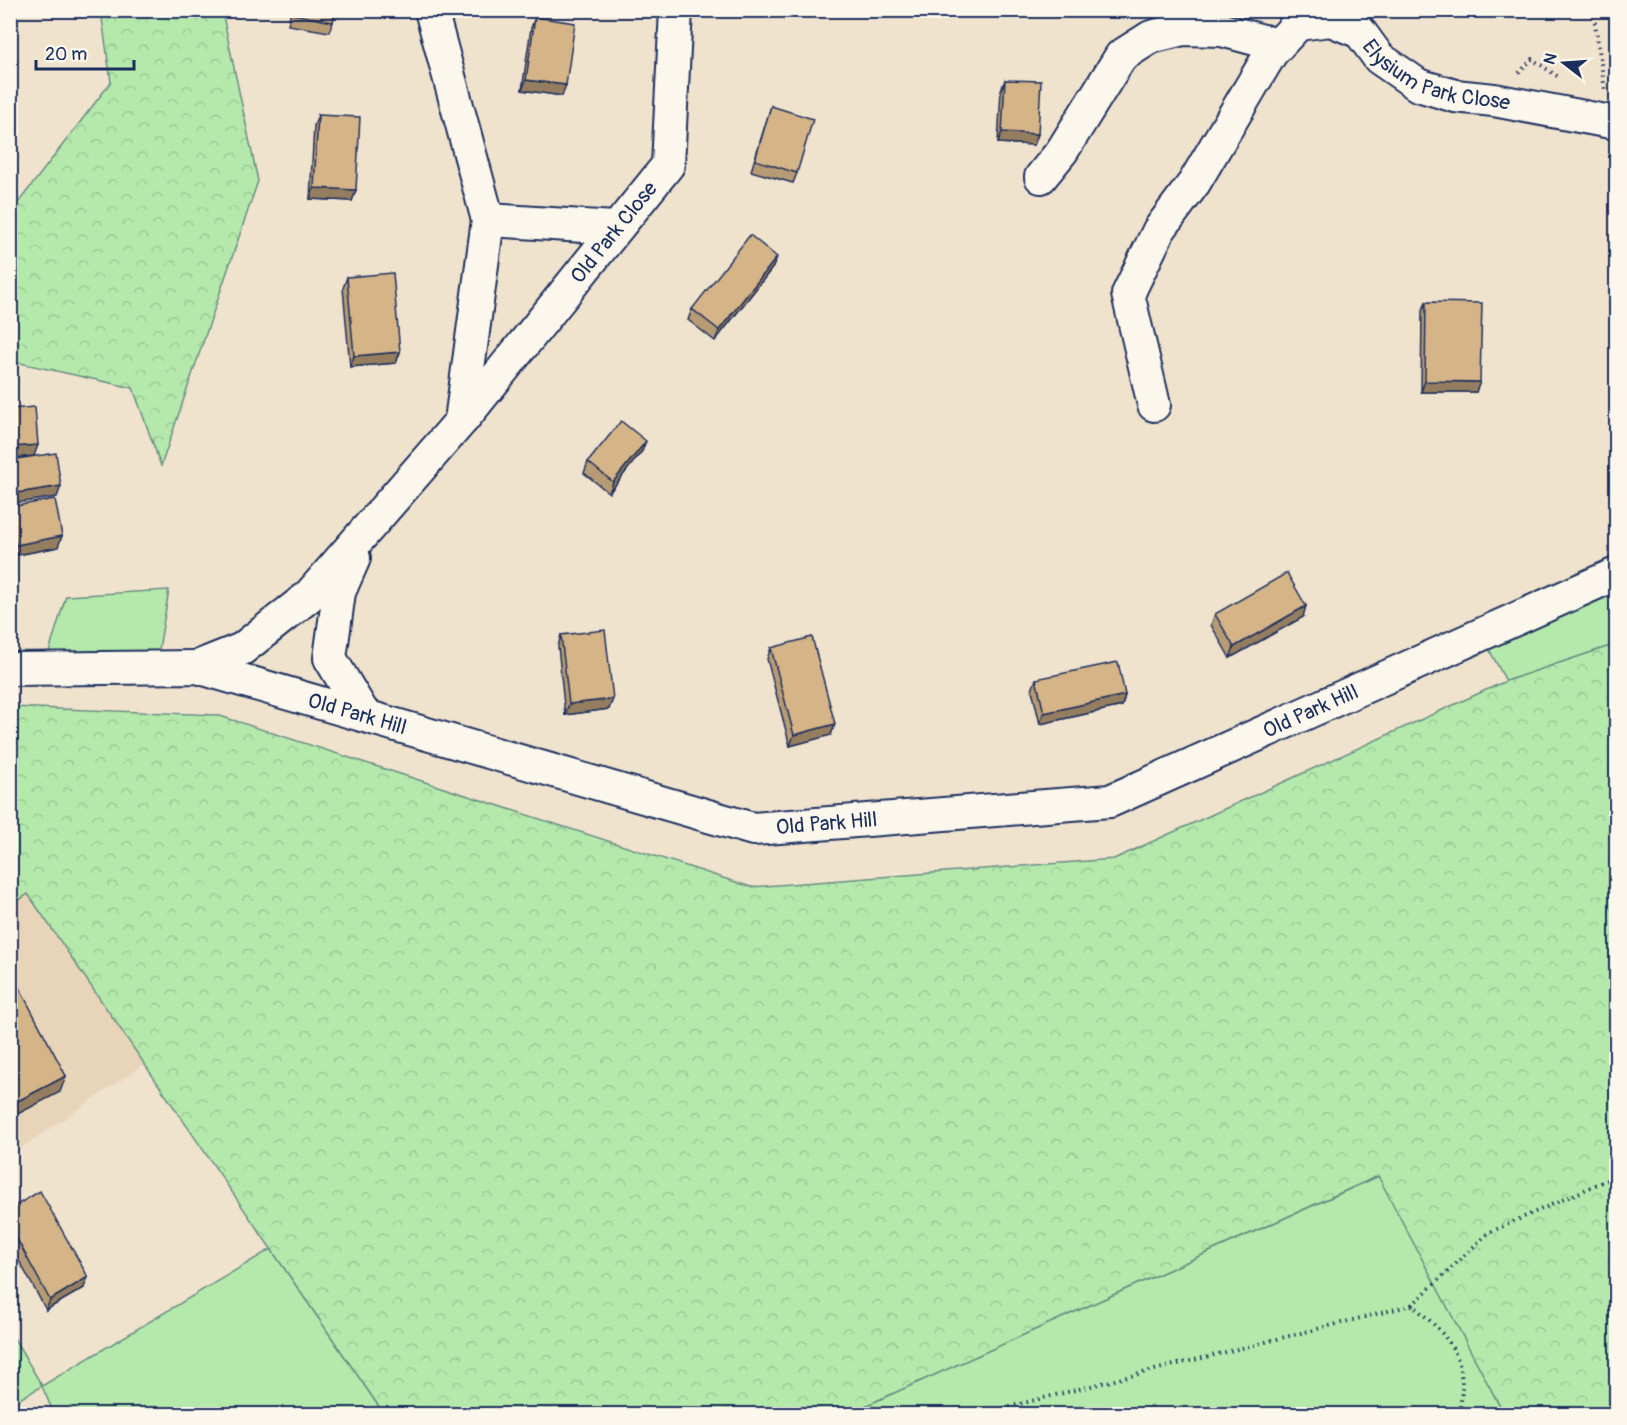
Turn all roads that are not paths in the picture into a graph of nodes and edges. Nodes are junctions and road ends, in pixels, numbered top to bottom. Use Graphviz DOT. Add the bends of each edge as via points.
graph roads {
  1 [pos="431,10"];
  2 [pos="676,10"];
  3 [pos="1278,45"];
  4 [pos="1617,123"];
  5 [pos="1041,177"];
  6 [pos="488,220"];
  7 [pos="615,228"];
  8 [pos="1154,405"];
  9 [pos="461,421"];
  10 [pos="365,533"];
  11 [pos="1617,574"];
  12 [pos="197,667"];
  13 [pos="10,669"];
  14 [pos="364,715"];
  1 -- 6 [label="street"];
  2 -- 7 [label="street, Old Park Close" via="668,165"];
  3 -- 4 [label="street, Elysium Park Close" via="1298,24 1331,20 1360,32 1380,58 1418,85 1455,96"];
  3 -- 5 [label="street" via="1222,30 1183,29 1151,36 1120,56 1062,151"];
  3 -- 8 [label="street, Elysium Park Close" via="1230,118 1194,183 1159,230 1128,294"];
  6 -- 7 [label="street"];
  6 -- 9 [label="street"];
  7 -- 9 [label="street, Old Park Close"];
  9 -- 10 [label="street, Old Park Close"];
  10 -- 12 [label="street, Old Park Close" via="308,597 242,649"];
  10 -- 14 [label="street" via="339,592 330,658"];
  11 -- 14 [label="street, Old Park Hill" via="1110,801 753,829"];
  12 -- 13 [label="street, Old Park Hill"];
  12 -- 14 [label="street, Old Park Hill"];
}
